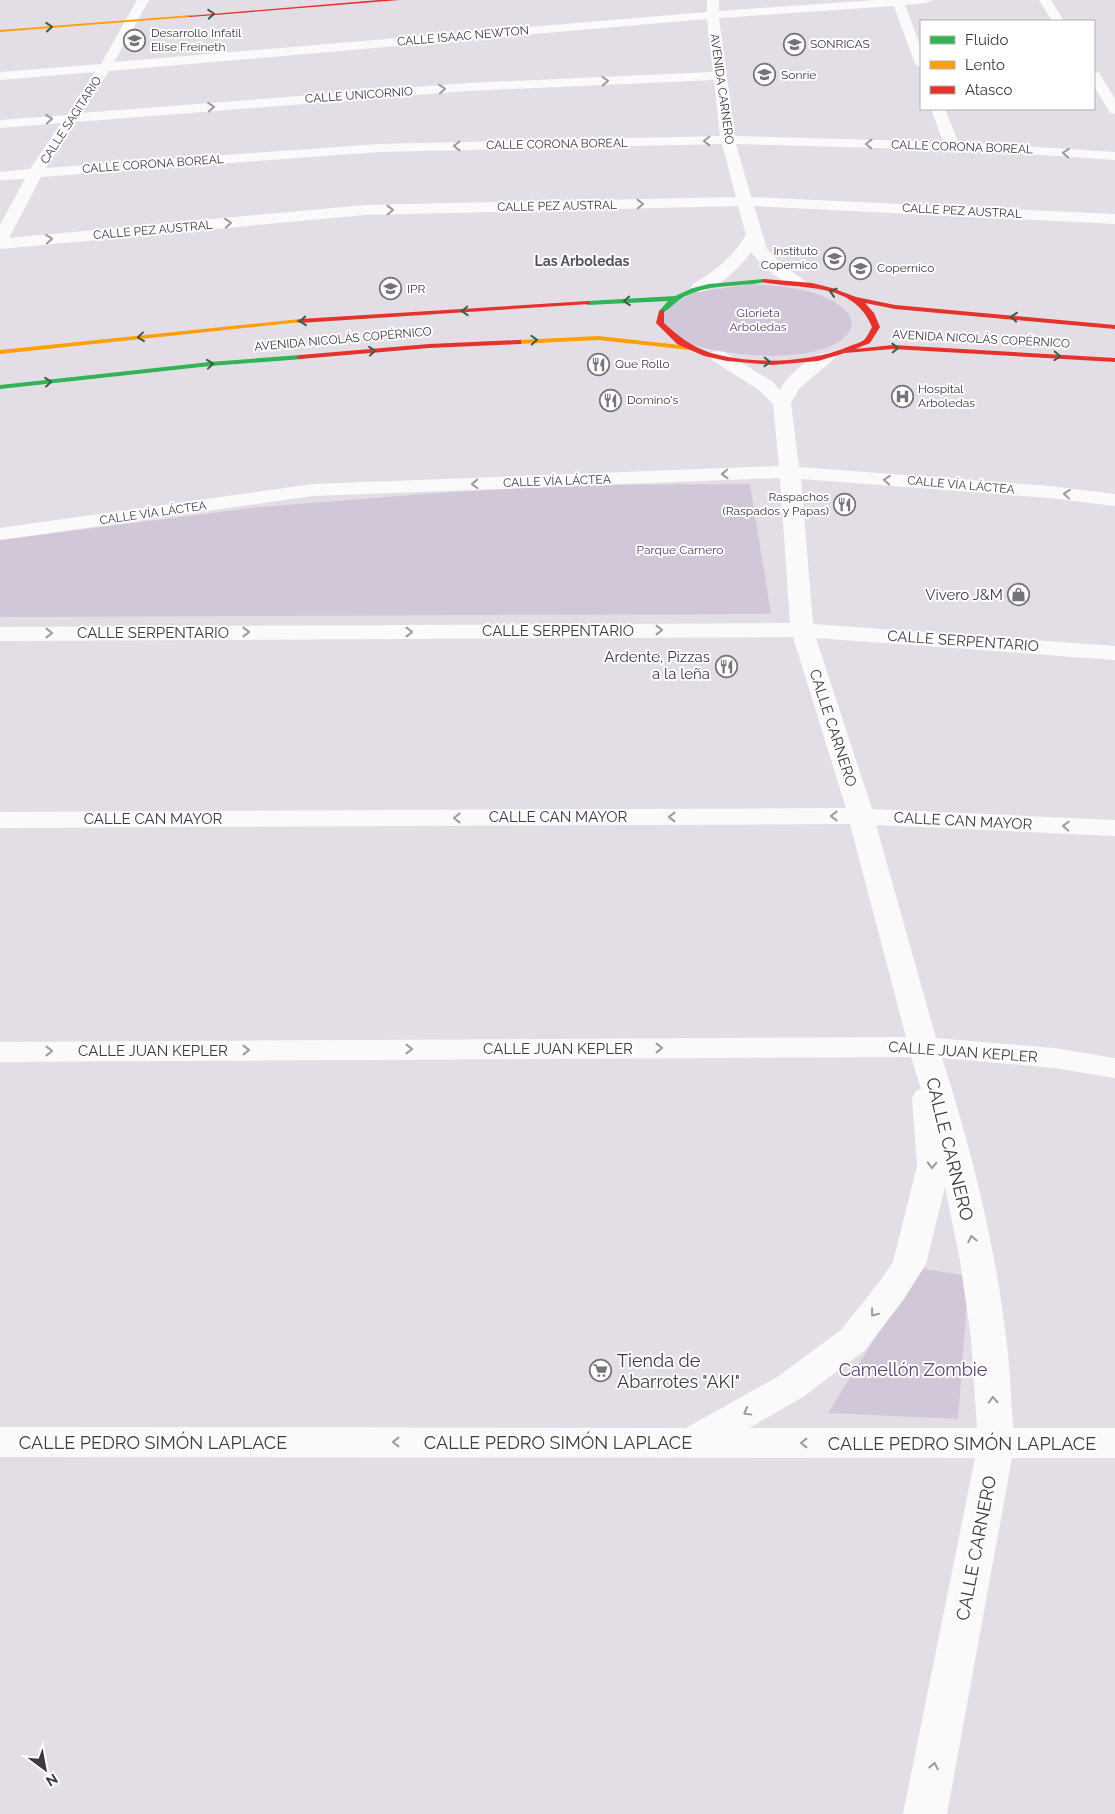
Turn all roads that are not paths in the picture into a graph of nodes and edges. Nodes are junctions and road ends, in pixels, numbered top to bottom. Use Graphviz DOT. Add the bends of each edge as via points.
graph roads {
  1 [pos="398,0"];
  2 [pos="713,0"];
  3 [pos="926,0"];
  4 [pos="1045,0"];
  5 [pos="898,2"];
  6 [pos="156,6"];
  7 [pos="135,9"];
  8 [pos="712,15"];
  9 [pos="1057,20"];
  10 [pos="0,30"];
  11 [pos="920,61"];
  12 [pos="105,67"];
  13 [pos="0,76"];
  14 [pos="720,76"];
  15 [pos="1095,78"];
  16 [pos="938,110"];
  17 [pos="1115,110"];
  18 [pos="74,117"];
  19 [pos="0,124"];
  20 [pos="728,140"];
  21 [pos="952,146"];
  22 [pos="1115,156"];
  23 [pos="36,172"];
  24 [pos="0,176"];
  25 [pos="745,201"];
  26 [pos="1115,219"];
  27 [pos="754,235"];
  28 [pos="0,240"];
  29 [pos="0,244"];
  30 [pos="800,284"];
  31 [pos="699,288"];
  32 [pos="676,298"];
  33 [pos="854,299"];
  34 [pos="1115,327"];
  35 [pos="690,348"];
  36 [pos="0,352"];
  37 [pos="846,352"];
  38 [pos="718,356"];
  39 [pos="827,357"];
  40 [pos="1115,360"];
  41 [pos="0,387"];
  42 [pos="782,403"];
  43 [pos="790,472"];
  44 [pos="1115,500"];
  45 [pos="0,534"];
  46 [pos="802,630"];
  47 [pos="0,634"];
  48 [pos="1115,653"];
  49 [pos="861,816"];
  50 [pos="0,820"];
  51 [pos="1115,828"];
  52 [pos="923,1047"];
  53 [pos="0,1052"];
  54 [pos="1115,1068"];
  55 [pos="0,1442"];
  56 [pos="692,1442"];
  57 [pos="1115,1443"];
  58 [pos="996,1444"];
  59 [pos="925,1814"];
  7 -- 1 [label="main road, one-way"];
  2 -- 8 [label="street, AVENIDA CARNERO"];
  3 -- 5 [label="street, CALLE ISAAC NEWTON"];
  4 -- 9 [label="street"];
  5 -- 8 [label="street, CALLE ISAAC NEWTON"];
  5 -- 11 [label="street"];
  6 -- 7 [label="main road"];
  10 -- 7 [label="main road, one-way"];
  7 -- 12 [label="street, CALLE SAGITARIO"];
  8 -- 12 [label="street, CALLE ISAAC NEWTON"];
  8 -- 14 [label="street, AVENIDA CARNERO"];
  12 -- 13 [label="street, CALLE ISAAC NEWTON"];
  12 -- 18 [label="street, CALLE SAGITARIO"];
  18 -- 14 [label="street, CALLE UNICORNIO, one-way" via="468,87"];
  14 -- 20 [label="street, AVENIDA CARNERO"];
  15 -- 17 [label="street"];
  16 -- 21 [label="street"];
  19 -- 18 [label="street, CALLE UNICORNIO, one-way"];
  18 -- 23 [label="street, CALLE SAGITARIO"];
  21 -- 20 [label="street, CALLE CORONA BOREAL, one-way"];
  20 -- 23 [label="street, CALLE CORONA BOREAL, one-way" via="379,148"];
  20 -- 25 [label="street, AVENIDA CARNERO"];
  22 -- 21 [label="street, CALLE CORONA BOREAL, one-way"];
  23 -- 24 [label="street, CALLE CORONA BOREAL"];
  23 -- 28 [label="street, CALLE SAGITARIO"];
  25 -- 26 [label="street, CALLE PEZ AUSTRAL"];
  25 -- 27 [label="street, AVENIDA CARNERO"];
  29 -- 25 [label="street, CALLE PEZ AUSTRAL, one-way" via="365,210"];
  27 -- 30 [label="street, AVENIDA CARNERO" via="759,251"];
  27 -- 31 [label="street" via="744,253 726,271"];
  30 -- 31 [label="main road" via="738,282"];
  33 -- 30 [label="main road, one-way"];
  31 -- 32 [label="main road"];
  32 -- 35 [label="main road" via="662,309 660,322 669,336"];
  32 -- 36 [label="main road, AVENIDA NICOLÁS COPÉRNICO, one-way" via="261,324"];
  34 -- 33 [label="main road, AVENIDA NICOLÁS COPÉRNICO, one-way" via="895,307"];
  33 -- 37 [label="main road" via="872,312 876,326 868,340"];
  35 -- 38 [label="main road"];
  41 -- 35 [label="main road, AVENIDA NICOLÁS COPÉRNICO, one-way" via="210,364 447,345 598,338"];
  37 -- 39 [label="main road"];
  37 -- 40 [label="main road, AVENIDA NICOLÁS COPÉRNICO, one-way" via="893,347"];
  38 -- 39 [label="main road, one-way" via="785,362"];
  38 -- 42 [label="street" via="766,386"];
  39 -- 42 [label="street" via="791,386"];
  42 -- 43 [label="street, CALLE CARNERO"];
  44 -- 43 [label="street, CALLE VÍA LÁCTEA, one-way"];
  43 -- 45 [label="street, CALLE VÍA LÁCTEA, one-way" via="313,490"];
  43 -- 46 [label="street, CALLE CARNERO"];
  47 -- 46 [label="street, CALLE SERPENTARIO, one-way"];
  46 -- 48 [label="street, CALLE SERPENTARIO"];
  46 -- 49 [label="street, CALLE CARNERO"];
  49 -- 50 [label="street, CALLE CAN MAYOR, one-way"];
  51 -- 49 [label="street, CALLE CAN MAYOR, one-way"];
  49 -- 52 [label="street, CALLE CARNERO"];
  53 -- 52 [label="street, CALLE JUAN KEPLER, one-way"];
  52 -- 54 [label="street, CALLE JUAN KEPLER" via="1054,1058"];
  52 -- 56 [label="street, CALLE CARNERO, one-way" via="933,1166 908,1264 853,1340 790,1387"];
  58 -- 52 [label="street, CALLE CARNERO, one-way" via="989,1337 977,1261 948,1127"];
  56 -- 55 [label="street, CALLE PEDRO SIMÓN LAPLACE, one-way"];
  58 -- 56 [label="street, CALLE PEDRO SIMÓN LAPLACE, one-way"];
  57 -- 58 [label="street, CALLE PEDRO SIMÓN LAPLACE"];
  59 -- 58 [label="street, CALLE CARNERO, one-way"];
}
